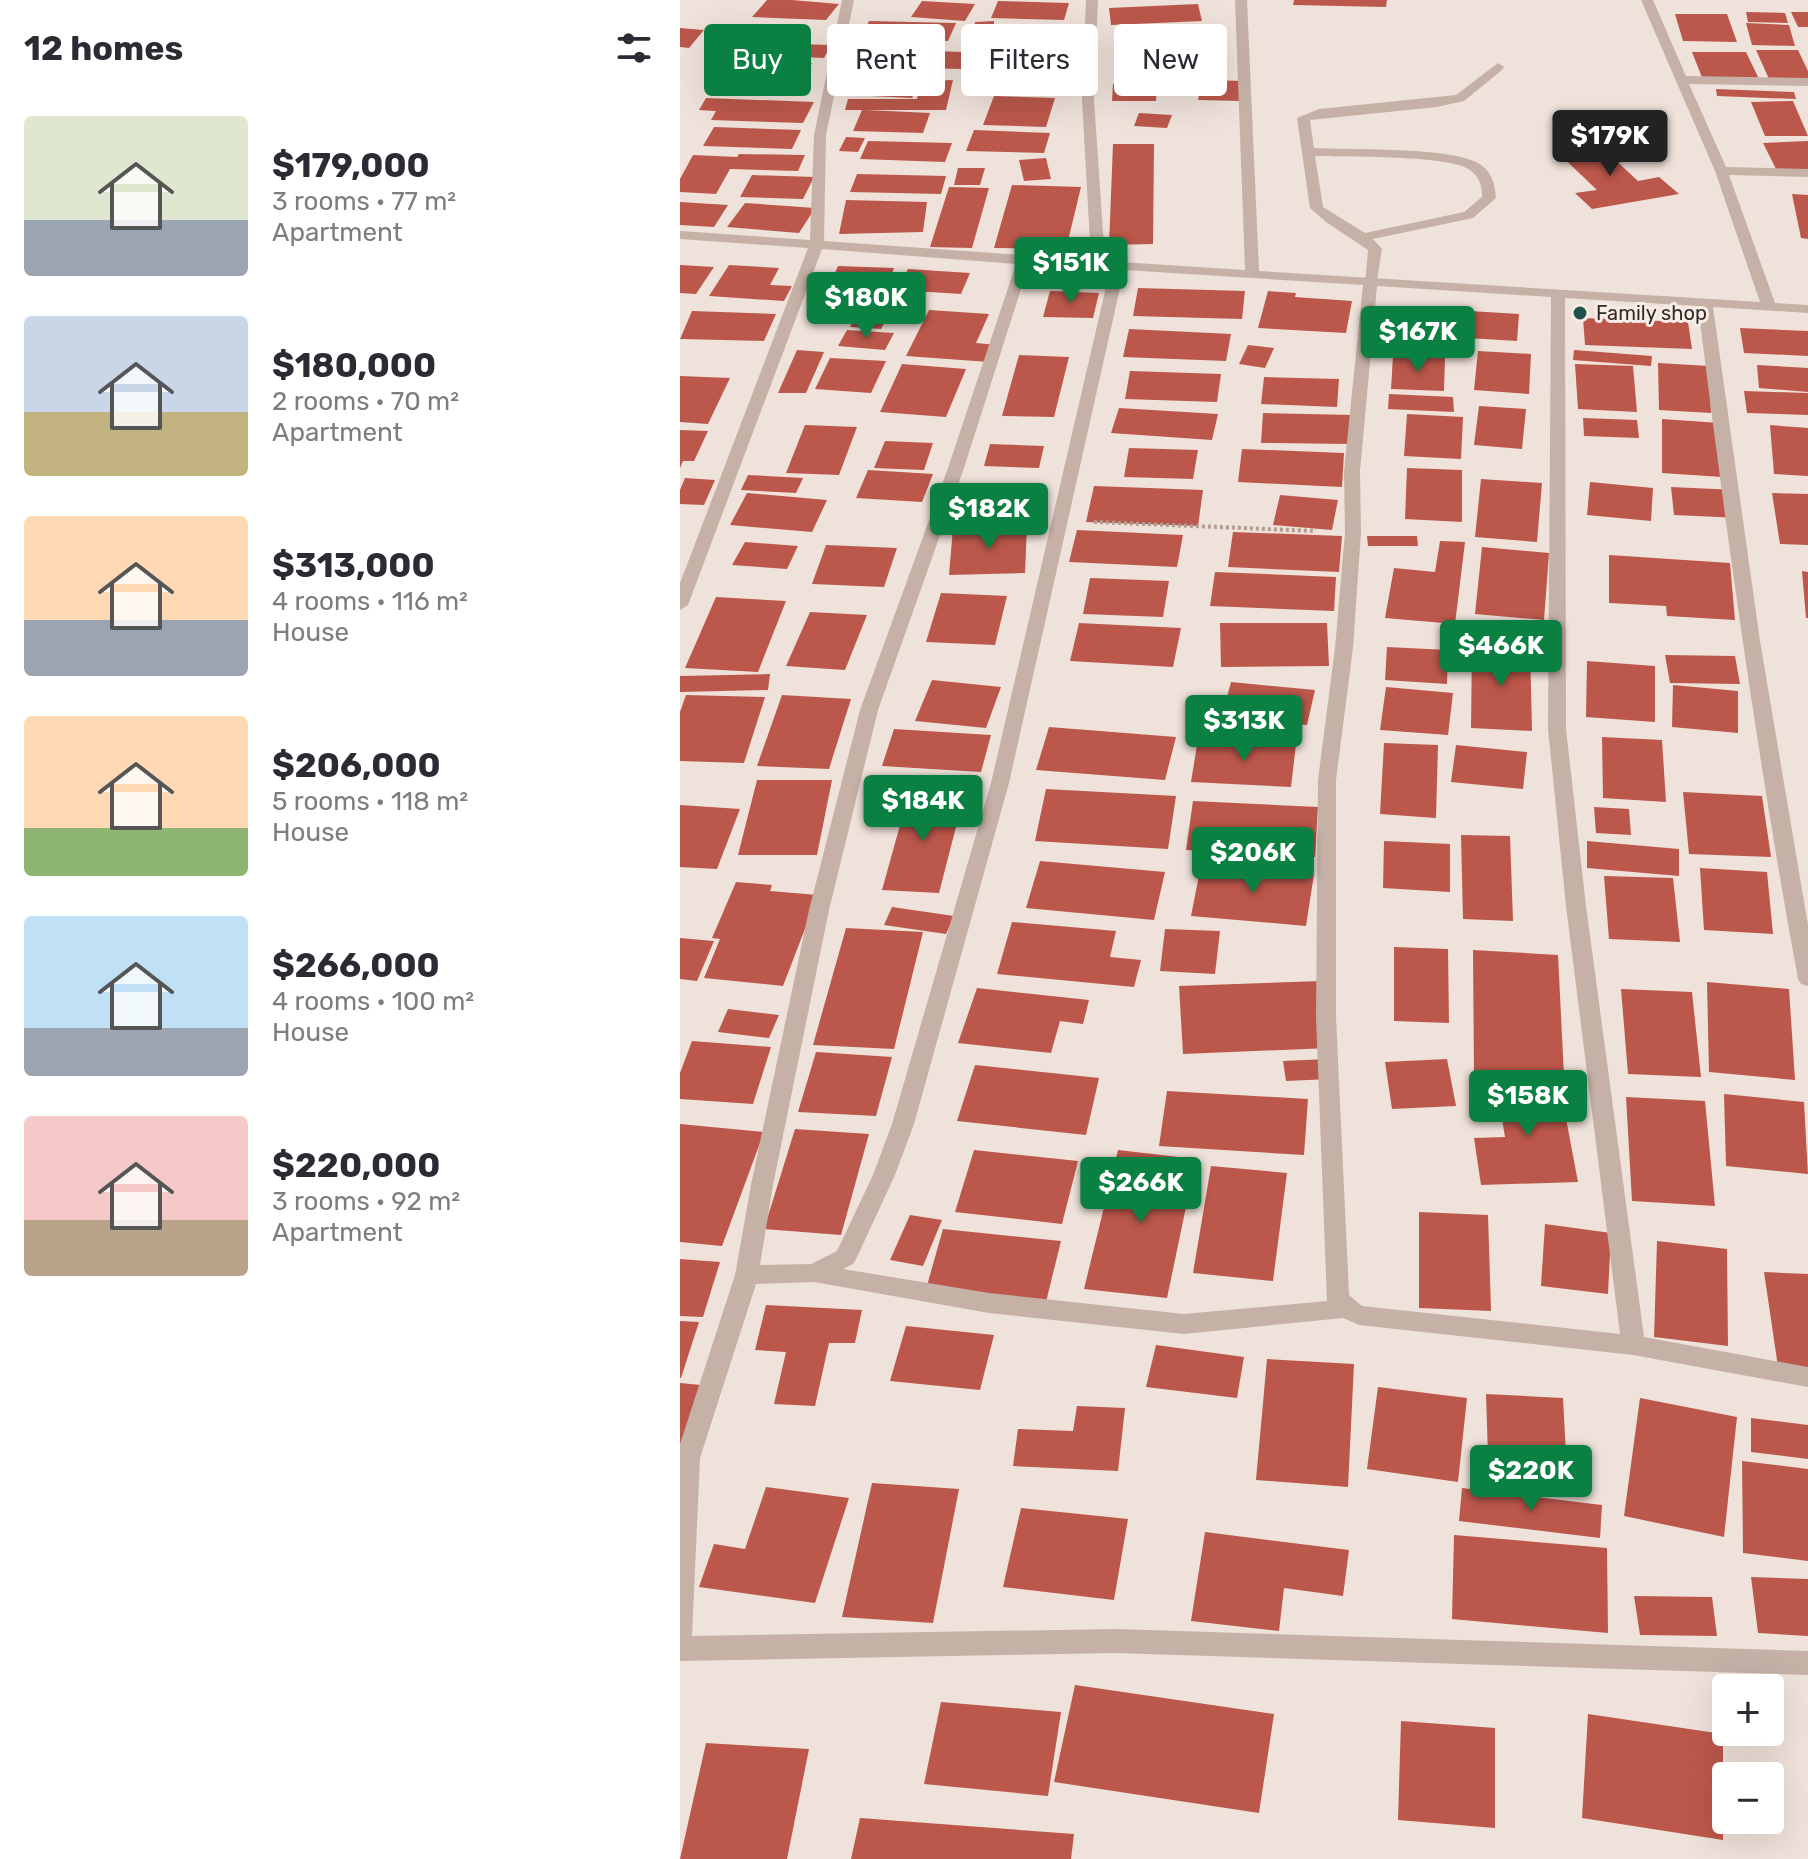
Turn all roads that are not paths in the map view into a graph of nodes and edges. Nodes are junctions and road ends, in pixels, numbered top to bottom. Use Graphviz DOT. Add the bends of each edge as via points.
graph roads {
  1 [pos="848,0"];
  2 [pos="1092,0"];
  3 [pos="1241,0"];
  4 [pos="1647,0"];
  5 [pos="1498,67"];
  6 [pos="1683,80"];
  7 [pos="1808,82"];
  8 [pos="1308,152"];
  9 [pos="1721,171"];
  10 [pos="1808,173"];
  11 [pos="680,235"];
  12 [pos="1365,237"];
  13 [pos="817,244"];
  14 [pos="1024,260"];
  15 [pos="1108,265"];
  16 [pos="1252,274"];
  17 [pos="1370,281"];
  18 [pos="1558,294"];
  19 [pos="1705,303"];
  20 [pos="1769,307"];
  21 [pos="1808,309"];
  22 [pos="680,605"];
  23 [pos="1808,979"];
  24 [pos="814,1273"];
  25 [pos="747,1275"];
  26 [pos="1345,1308"];
  27 [pos="1633,1345"];
  28 [pos="1808,1377"];
  29 [pos="684,1458"];
  30 [pos="680,1634"];
  31 [pos="680,1649"];
  32 [pos="1808,1663"];
  1 -- 13 [label="street" via="820,135"];
  2 -- 15 [label="street" via="1088,100"];
  3 -- 16 [label="street"];
  4 -- 6 [label="street"];
  5 -- 8 [label="street" via="1460,98 1303,118"];
  6 -- 7 [label="street"];
  6 -- 9 [label="street"];
  8 -- 12 [label="street" via="1317,208 1324,217"];
  8 -- 12 [label="street" via="1445,158 1473,165 1488,181 1489,198 1468,215"];
  9 -- 10 [label="street"];
  9 -- 20 [label="street"];
  11 -- 13 [label="street"];
  12 -- 17 [label="street" via="1375,249"];
  13 -- 14 [label="street"];
  13 -- 22 [label="street"];
  14 -- 15 [label="street"];
  14 -- 25 [label="street" via="869,710 819,910"];
  15 -- 16 [label="street"];
  15 -- 24 [label="street" via="1062,521 1000,783 903,1124 845,1257"];
  16 -- 17 [label="street"];
  17 -- 18 [label="street"];
  17 -- 26 [label="street" via="1352,471 1344,648 1327,780 1326,1017 1337,1298"];
  18 -- 19 [label="street"];
  18 -- 27 [label="street" via="1557,729"];
  19 -- 20 [label="street"];
  19 -- 23 [label="street" via="1741,589"];
  20 -- 21 [label="street"];
  24 -- 25 [label="street"];
  24 -- 26 [label="street" via="989,1303 1184,1324"];
  25 -- 29 [label="street"];
  26 -- 27 [label="street" via="1359,1315"];
  27 -- 28 [label="street"];
  29 -- 30 [label="street"];
  31 -- 32 [label="street" via="1116,1641"];
}
